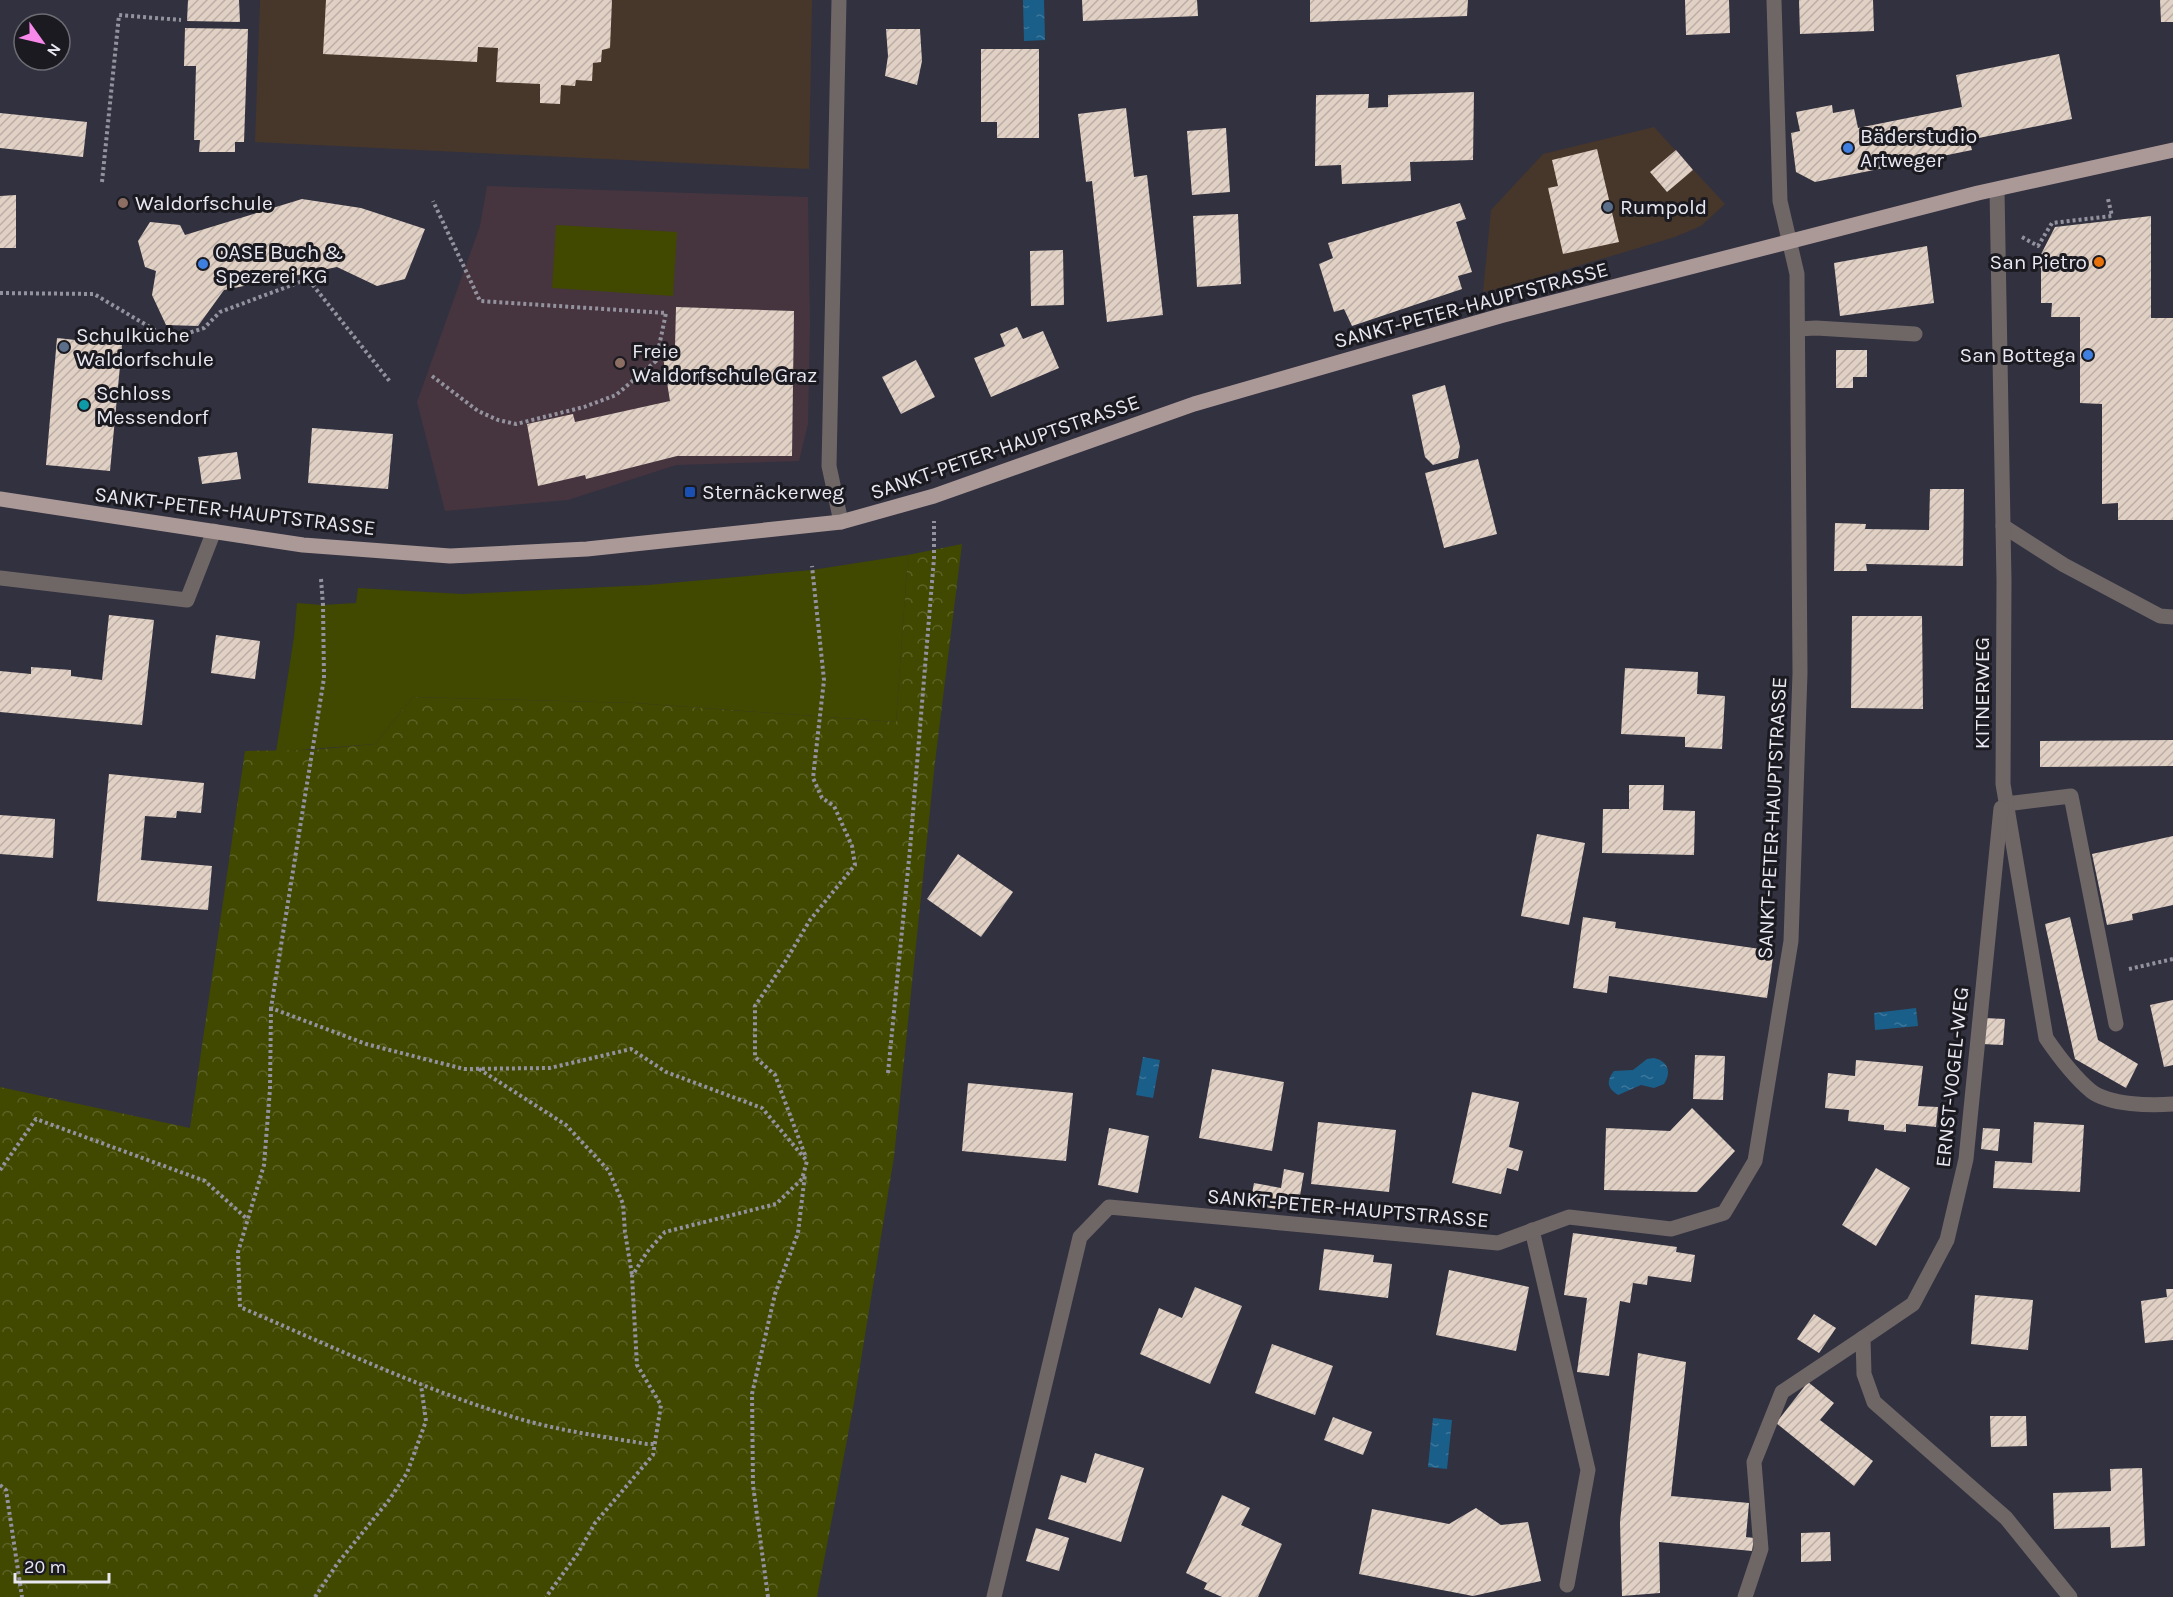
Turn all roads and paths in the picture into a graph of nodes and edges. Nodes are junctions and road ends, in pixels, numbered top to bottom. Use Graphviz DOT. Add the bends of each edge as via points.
graph roads {
  1 [pos="839,0"];
  2 [pos="1774,0"];
  3 [pos="181,20"];
  4 [pos="2173,150"];
  5 [pos="102,182"];
  6 [pos="1997,190"];
  7 [pos="2109,198"];
  8 [pos="433,201"];
  9 [pos="2022,237"];
  10 [pos="1789,241"];
  11 [pos="0,293"];
  12 [pos="1798,329"];
  13 [pos="1916,334"];
  14 [pos="432,376"];
  15 [pos="392,383"];
  16 [pos="934,496"];
  17 [pos="0,500"];
  18 [pos="841,522"];
  19 [pos="2003,526"];
  20 [pos="214,531"];
  21 [pos="812,566"];
  22 [pos="0,578"];
  23 [pos="321,579"];
  24 [pos="2173,617"];
  25 [pos="2003,784"];
  26 [pos="2006,804"];
  27 [pos="2173,959"];
  28 [pos="2107,974"];
  29 [pos="271,1008"];
  30 [pos="2116,1024"];
  31 [pos="479,1069"];
  32 [pos="888,1072"];
  33 [pos="2173,1104"];
  34 [pos="807,1161"];
  35 [pos="0,1170"];
  36 [pos="247,1219"];
  37 [pos="1532,1230"];
  38 [pos="632,1276"];
  39 [pos="1863,1338"];
  40 [pos="421,1385"];
  41 [pos="655,1444"];
  42 [pos="0,1485"];
  43 [pos="1567,1585"];
  44 [pos="22,1597"];
  45 [pos="315,1597"];
  46 [pos="546,1597"];
  47 [pos="768,1597"];
  48 [pos="994,1597"];
  49 [pos="1745,1597"];
  50 [pos="2070,1597"];
  1 -- 18 [label="street" via="829,466"];
  2 -- 10 [label="street" via="1780,201"];
  3 -- 5 [label="path" via="119,15"];
  4 -- 6 [label="main road, SANKT-PETER-HAUPTSTRASSE"];
  6 -- 10 [label="main road, SANKT-PETER-HAUPTSTRASSE"];
  6 -- 19 [label="street, KITNERWEG"];
  7 -- 9 [label="path" via="2112,216 2052,223 2038,246"];
  8 -- 14 [label="path" via="480,302 666,313 656,361 616,395 584,407 516,424 478,411"];
  10 -- 12 [label="street, SANKT-PETER-HAUPTSTRASSE" via="1797,274"];
  10 -- 16 [label="main road, SANKT-PETER-HAUPTSTRASSE" via="1500,316 1194,404"];
  11 -- 15 [label="path" via="94,294 170,339 204,328 220,312 308,279"];
  12 -- 13 [label="street"];
  12 -- 37 [label="street, SANKT-PETER-HAUPTSTRASSE" via="1800,673 1791,941 1755,1161 1724,1213 1671,1229 1569,1217"];
  16 -- 18 [label="main road, SANKT-PETER-HAUPTSTRASSE"];
  16 -- 32 [label="path" via="933,570"];
  17 -- 20 [label="main road, SANKT-PETER-HAUPTSTRASSE"];
  18 -- 20 [label="main road, SANKT-PETER-HAUPTSTRASSE" via="587,549 450,556 303,545"];
  19 -- 24 [label="street" via="2064,565 2160,616"];
  19 -- 25 [label="street, KITNERWEG"];
  20 -- 22 [label="street" via="187,600"];
  21 -- 34 [label="path" via="824,680 813,778 822,798 834,806 852,846 855,865 810,920 755,1006 755,1057 775,1075"];
  23 -- 29 [label="path" via="324,678"];
  25 -- 26 [label="street, KITNERWEG"];
  25 -- 39 [label="street, ERNST-VOGEL-WEG" via="1966,1160 1947,1240 1913,1304"];
  26 -- 28 [label="street" via="2071,796"];
  26 -- 33 [label="street, KITNERWEG" via="2046,1038 2093,1093 2119,1102"];
  27 -- 28 [label="path"];
  28 -- 30 [label="street"];
  29 -- 31 [label="path" via="366,1044 464,1069"];
  29 -- 36 [label="path" via="264,1165"];
  31 -- 34 [label="path" via="550,1068 631,1049 666,1072 762,1108"];
  31 -- 38 [label="path" via="566,1125 609,1171 624,1204"];
  34 -- 38 [label="path" via="802,1179 776,1204 665,1232 646,1252"];
  34 -- 47 [label="path" via="798,1233 775,1294 752,1394 753,1485"];
  35 -- 36 [label="path" via="36,1119 205,1181"];
  36 -- 40 [label="path" via="238,1252 240,1307"];
  37 -- 43 [label="street" via="1588,1470"];
  37 -- 48 [label="street, SANKT-PETER-HAUPTSTRASSE" via="1497,1243 1109,1207 1080,1237"];
  38 -- 41 [label="path" via="638,1365 661,1405"];
  39 -- 49 [label="street, ERNST-VOGEL-WEG" via="1782,1392 1754,1462 1761,1550"];
  39 -- 50 [label="street" via="1864,1374 1874,1402 2006,1518"];
  40 -- 41 [label="path" via="508,1416"];
  40 -- 45 [label="path" via="426,1421 407,1473"];
  41 -- 46 [label="path" via="652,1455 595,1523"];
  42 -- 44 [label="path" via="6,1490"];
}
